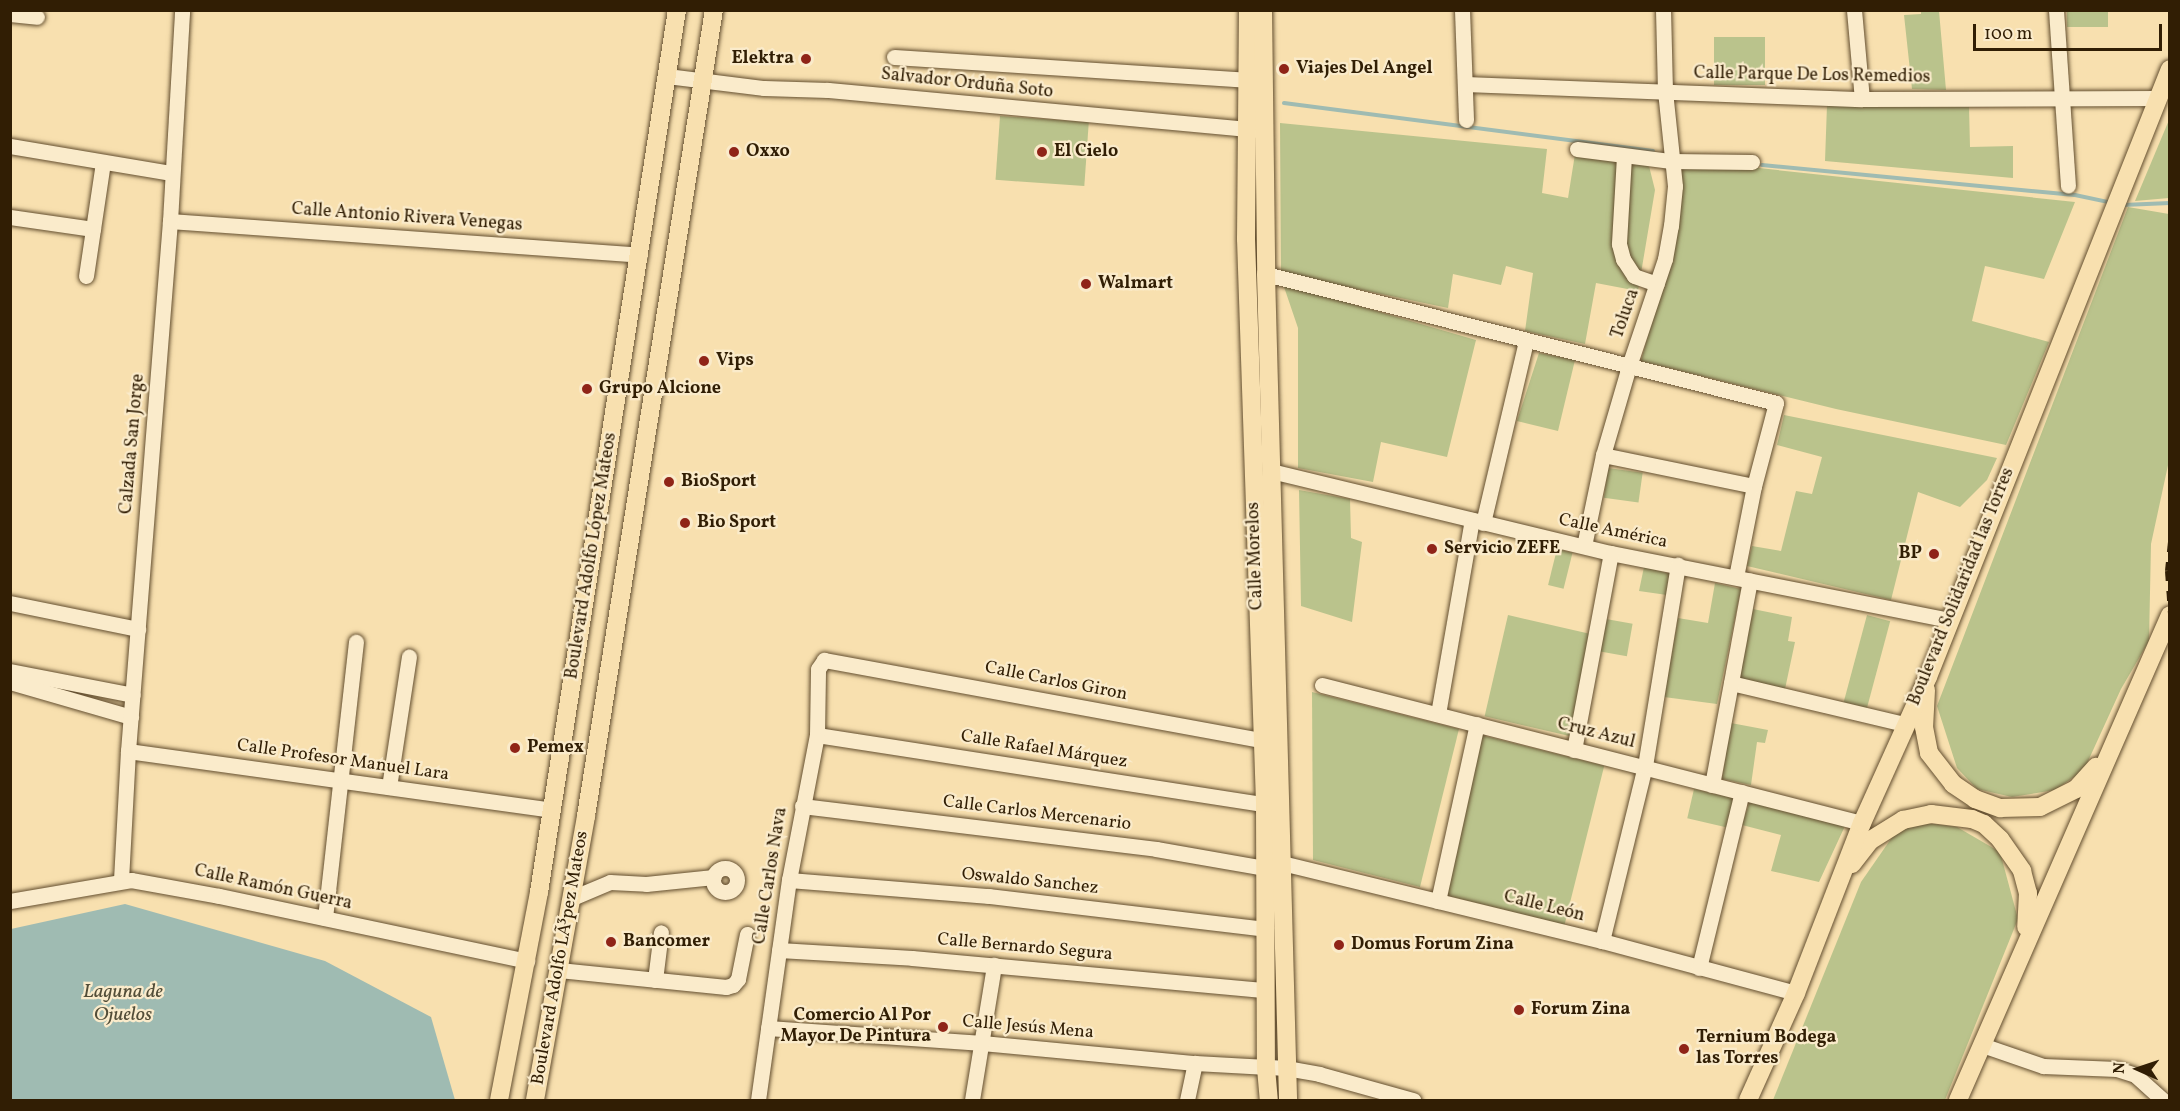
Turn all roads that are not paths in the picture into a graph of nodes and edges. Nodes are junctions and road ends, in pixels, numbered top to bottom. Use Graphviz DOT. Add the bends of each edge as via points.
graph roads {
  1 [pos="182,10"];
  2 [pos="677,10"];
  3 [pos="714,10"];
  4 [pos="1248,10"];
  5 [pos="1263,10"];
  6 [pos="1462,10"];
  7 [pos="1663,10"];
  8 [pos="1854,10"];
  9 [pos="2056,10"];
  10 [pos="10,14"];
  11 [pos="37,17"];
  12 [pos="894,57"];
  13 [pos="2169,69"];
  14 [pos="667,76"];
  15 [pos="1250,80"];
  16 [pos="704,81"];
  17 [pos="1465,84"];
  18 [pos="1665,92"];
  19 [pos="2063,97"];
  20 [pos="2158,98"];
  21 [pos="1862,99"];
  22 [pos="1466,120"];
  23 [pos="1256,130"];
  24 [pos="10,146"];
  25 [pos="1577,149"];
  26 [pos="1624,156"];
  27 [pos="1671,161"];
  28 [pos="103,162"];
  29 [pos="1752,162"];
  30 [pos="172,173"];
  31 [pos="2068,186"];
  32 [pos="10,217"];
  33 [pos="170,221"];
  34 [pos="93,229"];
  35 [pos="640,255"];
  36 [pos="1266,274"];
  37 [pos="86,276"];
  38 [pos="1657,284"];
  39 [pos="1526,341"];
  40 [pos="1629,366"];
  41 [pos="1603,455"];
  42 [pos="1271,471"];
  43 [pos="1754,486"];
  44 [pos="1477,522"];
  45 [pos="1584,546"];
  46 [pos="1611,553"];
  47 [pos="1678,565"];
  48 [pos="1743,578"];
  49 [pos="10,603"];
  50 [pos="2169,615"];
  51 [pos="1950,620"];
  52 [pos="138,628"];
  53 [pos="356,642"];
  54 [pos="409,657"];
  55 [pos="824,660"];
  56 [pos="10,671"];
  57 [pos="1928,677"];
  58 [pos="10,682"];
  59 [pos="1731,683"];
  60 [pos="1322,686"];
  61 [pos="133,695"];
  62 [pos="1438,714"];
  63 [pos="131,717"];
  64 [pos="1477,724"];
  65 [pos="1905,724"];
  66 [pos="2117,734"];
  67 [pos="817,735"];
  68 [pos="1271,742"];
  69 [pos="1574,750"];
  70 [pos="128,751"];
  71 [pos="1645,766"];
  72 [pos="341,780"];
  73 [pos="1712,785"];
  74 [pos="389,787"];
  75 [pos="1742,792"];
  76 [pos="1265,804"];
  77 [pos="802,806"];
  78 [pos="551,810"];
  79 [pos="586,816"];
  80 [pos="1862,823"];
  81 [pos="1274,866"];
  82 [pos="714,877"];
  83 [pos="1842,878"];
  84 [pos="121,880"];
  85 [pos="789,880"];
  86 [pos="572,898"];
  87 [pos="10,901"];
  88 [pos="1438,901"];
  89 [pos="325,918"];
  90 [pos="1266,929"];
  91 [pos="661,932"];
  92 [pos="747,934"];
  93 [pos="1602,941"];
  94 [pos="2022,949"];
  95 [pos="779,950"];
  96 [pos="527,961"];
  97 [pos="994,965"];
  98 [pos="1700,968"];
  99 [pos="560,970"];
  100 [pos="655,980"];
  101 [pos="1266,990"];
  102 [pos="1796,993"];
  103 [pos="768,1028"];
  104 [pos="982,1043"];
  105 [pos="1982,1045"];
  106 [pos="1195,1064"];
  107 [pos="1266,1068"];
  108 [pos="1286,1068"];
  109 [pos="499,1101"];
  110 [pos="535,1101"];
  111 [pos="758,1101"];
  112 [pos="972,1101"];
  113 [pos="1187,1101"];
  114 [pos="1269,1101"];
  115 [pos="1288,1101"];
  116 [pos="1413,1101"];
  117 [pos="1748,1101"];
  118 [pos="1958,1101"];
  119 [pos="2163,1101"];
  1 -- 30 [label="street, Calzada San Jorge"];
  2 -- 14 [label="main road, Boulevard Adolfo López Mateos"];
  3 -- 16 [label="main road, Boulevard Adolfo López Mateos"];
  4 -- 15 [label="main road, Calle Morelos"];
  5 -- 23 [label="main road, Calle Morelos"];
  6 -- 17 [label="street"];
  7 -- 18 [label="street, Toluca"];
  8 -- 21 [label="street"];
  9 -- 19 [label="street"];
  10 -- 11 [label="street"];
  12 -- 15 [label="street"];
  13 -- 20 [label="main road, Boulevard Solidaridad las Torres"];
  14 -- 16 [label="street, Salvador Orduña Soto"];
  14 -- 35 [label="main road, Boulevard Adolfo López Mateos"];
  15 -- 23 [label="main road, Calle Morelos"];
  16 -- 23 [label="street, Salvador Orduña Soto"];
  16 -- 79 [label="main road, Boulevard Adolfo López Mateos"];
  17 -- 18 [label="street, Calle Parque De Los Remedios"];
  17 -- 22 [label="street"];
  18 -- 21 [label="street, Calle Parque De Los Remedios"];
  18 -- 27 [label="street, Toluca"];
  19 -- 20 [label="street, Calle Parque De Los Remedios"];
  19 -- 21 [label="street, Calle Parque De Los Remedios"];
  19 -- 31 [label="street"];
  20 -- 51 [label="main road, Boulevard Solidaridad las Torres"];
  23 -- 36 [label="main road, Calle Morelos"];
  23 -- 68 [label="main road, Calle Morelos" via="1246,239"];
  24 -- 28 [label="street"];
  25 -- 26 [label="street"];
  26 -- 27 [label="street"];
  26 -- 38 [label="street" via="1619,244 1634,276"];
  27 -- 29 [label="street"];
  27 -- 38 [label="street, Toluca" via="1675,186 1672,216"];
  28 -- 30 [label="street"];
  28 -- 34 [label="street"];
  30 -- 33 [label="street, Calzada San Jorge"];
  32 -- 34 [label="street"];
  33 -- 35 [label="street, Calle Antonio Rivera Venegas"];
  33 -- 52 [label="street, Calzada San Jorge"];
  34 -- 37 [label="street"];
  35 -- 78 [label="main road, Boulevard Adolfo López Mateos"];
  36 -- 39 [label="street"];
  36 -- 42 [label="main road, Calle Morelos"];
  38 -- 40 [label="street, Toluca"];
  39 -- 40 [label="street"];
  39 -- 44 [label="street"];
  40 -- 41 [label="street, Toluca"];
  40 -- 43 [label="street" via="1776,403"];
  41 -- 43 [label="street"];
  41 -- 45 [label="street, Toluca"];
  42 -- 44 [label="street, Calle América"];
  42 -- 68 [label="main road, Calle Morelos"];
  43 -- 48 [label="street"];
  44 -- 45 [label="street, Calle América"];
  44 -- 62 [label="street"];
  45 -- 46 [label="street, Calle América"];
  46 -- 47 [label="street, Calle América"];
  46 -- 69 [label="street"];
  47 -- 48 [label="street, Calle América"];
  47 -- 71 [label="street"];
  48 -- 51 [label="street, Calle América"];
  48 -- 59 [label="street"];
  49 -- 52 [label="street"];
  50 -- 66 [label="main road"];
  51 -- 57 [label="main road, Boulevard Solidaridad las Torres"];
  52 -- 61 [label="street, Calzada San Jorge"];
  53 -- 72 [label="street"];
  54 -- 74 [label="street"];
  55 -- 67 [label="street, Calle Carlos Nava" via="818,669"];
  55 -- 68 [label="street, Calle Carlos Giron"];
  56 -- 61 [label="street"];
  57 -- 65 [label="main road, Boulevard Solidaridad las Torres"];
  57 -- 66 [label="main road" via="1924,727 1929,753 1953,784 1987,804 2027,809 2065,796 2085,780"];
  58 -- 63 [label="street"];
  59 -- 65 [label="street"];
  59 -- 73 [label="street"];
  60 -- 62 [label="street, Cruz Azul"];
  61 -- 63 [label="street, Calzada San Jorge"];
  62 -- 64 [label="street, Cruz Azul"];
  63 -- 70 [label="street, Calzada San Jorge"];
  64 -- 69 [label="street, Cruz Azul"];
  64 -- 88 [label="street"];
  65 -- 80 [label="main road, Boulevard Solidaridad las Torres"];
  66 -- 94 [label="main road"];
  67 -- 76 [label="street, Calle Rafael Márquez"];
  67 -- 77 [label="street, Calle Carlos Nava"];
  68 -- 76 [label="main road, Calle Morelos"];
  68 -- 81 [label="main road, Calle Morelos"];
  69 -- 71 [label="street, Cruz Azul"];
  70 -- 72 [label="street, Calle Profesor Manuel Lara"];
  70 -- 84 [label="street, Calzada San Jorge"];
  71 -- 73 [label="street, Cruz Azul"];
  71 -- 93 [label="street"];
  72 -- 74 [label="street, Calle Profesor Manuel Lara"];
  72 -- 89 [label="street"];
  73 -- 75 [label="street, Cruz Azul"];
  74 -- 78 [label="street, Calle Profesor Manuel Lara"];
  75 -- 80 [label="street, Cruz Azul"];
  75 -- 98 [label="street"];
  76 -- 81 [label="main road, Calle Morelos"];
  77 -- 81 [label="street, Calle Carlos Mercenario"];
  77 -- 85 [label="street, Calle Carlos Nava"];
  78 -- 96 [label="main road, Boulevard Adolfo López Mateos"];
  79 -- 86 [label="main road, Boulevard Adolfo LÃ³pez Mateos"];
  80 -- 83 [label="main road, Boulevard Solidaridad las Torres"];
  81 -- 88 [label="street, Calle León"];
  81 -- 90 [label="main road, Calle Morelos"];
  81 -- 108 [label="main road, Calle Morelos"];
  82 -- 86 [label="street" via="646,884 610,882"];
  83 -- 94 [label="main road" via="1871,840 1903,820 1931,814 1972,819 2000,839 2022,871 2028,907"];
  83 -- 102 [label="main road, Boulevard Solidaridad las Torres"];
  84 -- 87 [label="street, Calle Ramón Guerra"];
  84 -- 89 [label="street, Calle Ramón Guerra"];
  85 -- 90 [label="street, Oswaldo Sanchez" via="989,897"];
  85 -- 95 [label="street, Calle Carlos Nava"];
  86 -- 99 [label="main road, Boulevard Adolfo LÃ³pez Mateos"];
  88 -- 93 [label="street, Calle León"];
  89 -- 96 [label="street, Calle Ramón Guerra"];
  90 -- 101 [label="main road, Calle Morelos"];
  91 -- 100 [label="street"];
  92 -- 100 [label="street" via="738,979 733,985"];
  93 -- 98 [label="street, Calle León"];
  94 -- 105 [label="main road"];
  95 -- 97 [label="street, Calle Bernardo Segura"];
  95 -- 103 [label="street, Calle Carlos Nava"];
  96 -- 109 [label="main road, Boulevard Adolfo López Mateos"];
  97 -- 101 [label="street, Calle Bernardo Segura"];
  97 -- 104 [label="street"];
  98 -- 102 [label="street, Calle León"];
  99 -- 100 [label="street"];
  99 -- 110 [label="main road, Boulevard Adolfo LÃ³pez Mateos"];
  101 -- 107 [label="main road, Calle Morelos"];
  102 -- 117 [label="main road, Boulevard Solidaridad las Torres"];
  103 -- 104 [label="street, Calle Jesús Mena"];
  103 -- 111 [label="street, Calle Carlos Nava"];
  104 -- 106 [label="street, Calle Jesús Mena"];
  104 -- 112 [label="street"];
  105 -- 118 [label="main road"];
  105 -- 119 [label="street" via="2043,1066 2117,1069 2135,1076"];
  106 -- 107 [label="street, Calle Jesús Mena"];
  106 -- 113 [label="street"];
  107 -- 108 [label="street, Calle Jesús Mena"];
  107 -- 114 [label="main road, Calle Morelos"];
  108 -- 115 [label="main road, Calle Morelos"];
  108 -- 116 [label="street, Calle Jesús Mena" via="1329,1076"];
}
